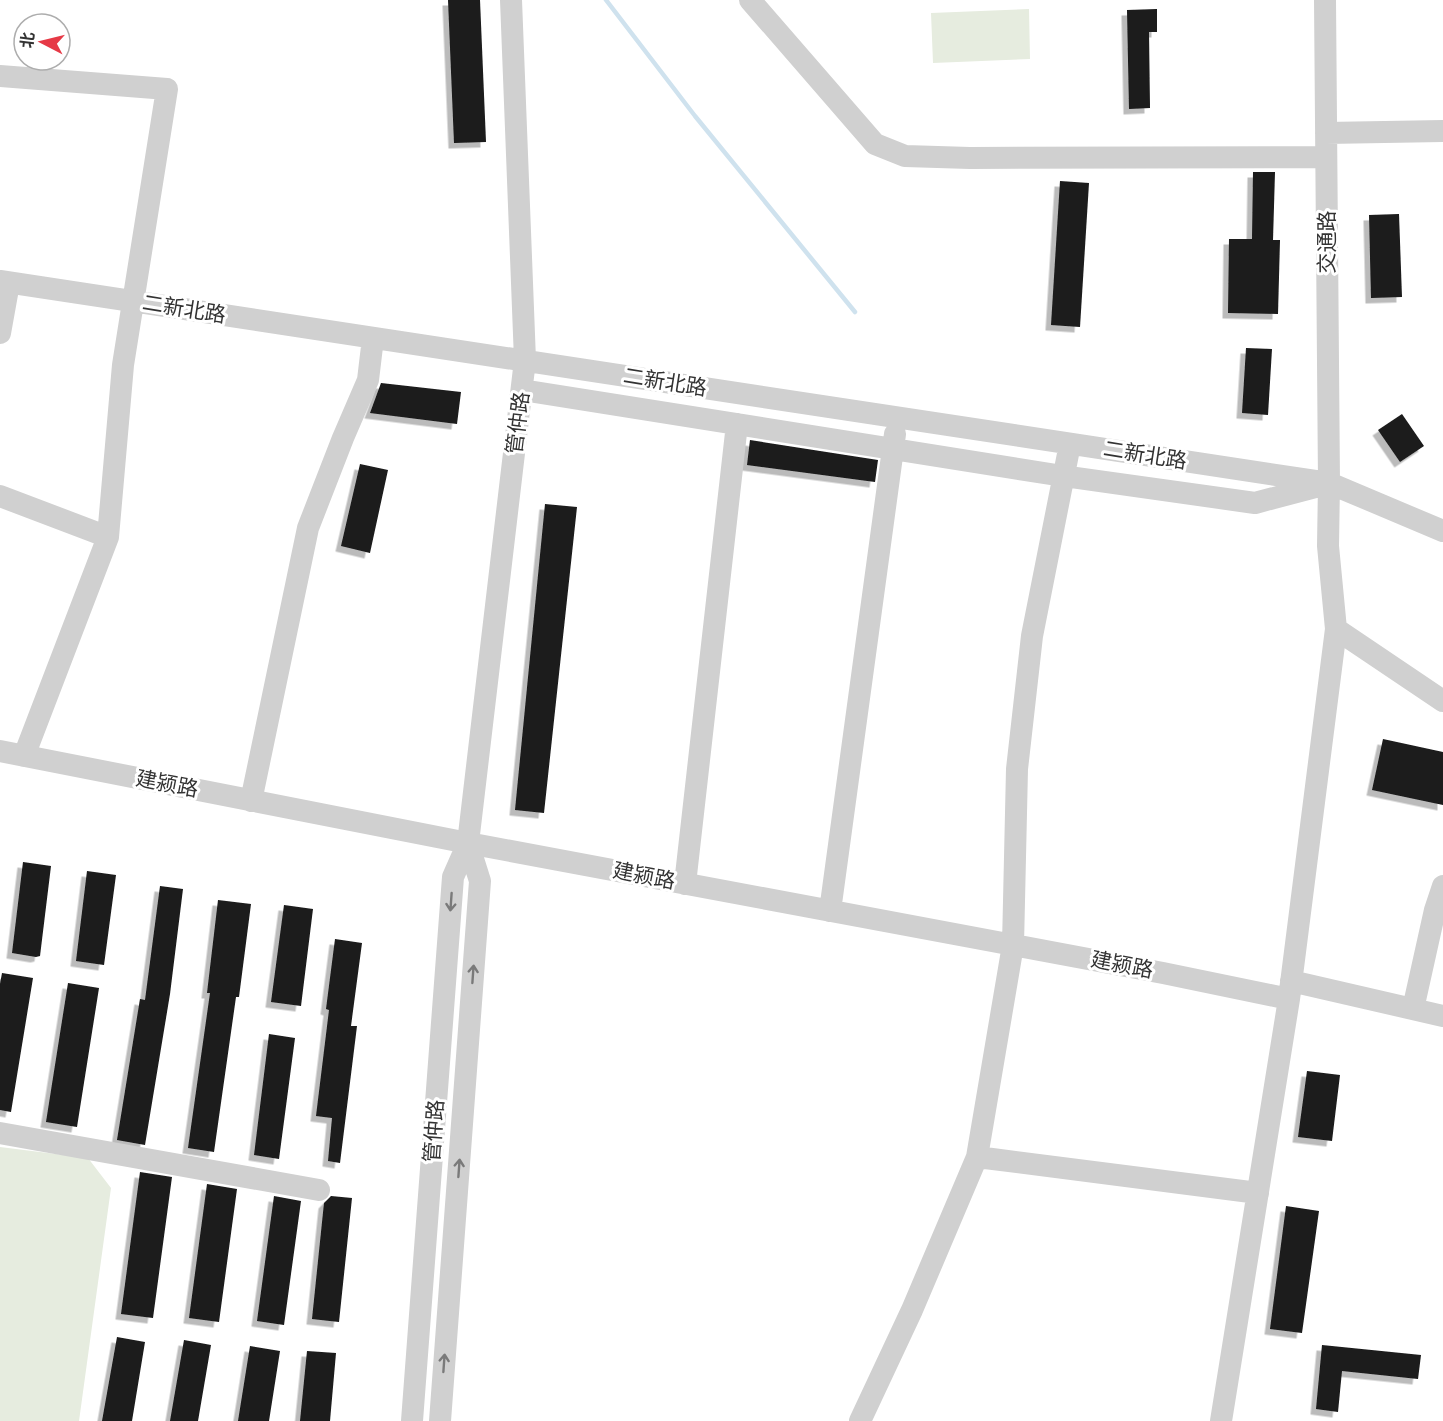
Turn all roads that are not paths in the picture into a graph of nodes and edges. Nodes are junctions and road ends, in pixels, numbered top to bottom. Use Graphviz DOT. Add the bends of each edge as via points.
graph roads {
  1 [pos="512,0"];
  2 [pos="750,0"];
  3 [pos="1325,0"];
  4 [pos="0,76"];
  5 [pos="1443,131"];
  6 [pos="1326,134"];
  7 [pos="1326,158"];
  8 [pos="4,282"];
  9 [pos="133,302"];
  10 [pos="0,333"];
  11 [pos="373,338"];
  12 [pos="525,360"];
  13 [pos="522,390"];
  14 [pos="897,417"];
  15 [pos="737,424"];
  16 [pos="1070,444"];
  17 [pos="893,449"];
  18 [pos="1063,476"];
  19 [pos="1329,483"];
  20 [pos="0,496"];
  21 [pos="1443,531"];
  22 [pos="108,537"];
  23 [pos="1336,629"];
  24 [pos="1443,700"];
  25 [pos="0,751"];
  26 [pos="24,756"];
  27 [pos="251,801"];
  28 [pos="468,843"];
  29 [pos="685,884"];
  30 [pos="1443,886"];
  31 [pos="830,911"];
  32 [pos="1013,945"];
  33 [pos="1290,990"];
  34 [pos="1413,1009"];
  35 [pos="1443,1016"];
  36 [pos="0,1133"];
  37 [pos="977,1157"];
  38 [pos="319,1190"];
  39 [pos="1258,1193"];
  40 [pos="412,1421"];
  41 [pos="440,1421"];
  42 [pos="860,1421"];
  43 [pos="1221,1421"];
  1 -- 12 [label="street, 管仲路"];
  2 -- 7 [label="street" via="876,144 905,156"];
  3 -- 6 [label="street, 交通路"];
  4 -- 9 [label="street" via="167,89"];
  5 -- 6 [label="street"];
  6 -- 7 [label="street, 交通路"];
  7 -- 19 [label="street, 交通路"];
  8 -- 9 [label="street, 二新北路"];
  8 -- 10 [label="street"];
  9 -- 11 [label="street, 二新北路"];
  9 -- 22 [label="street" via="123,365"];
  11 -- 12 [label="street, 二新北路"];
  11 -- 27 [label="street" via="368,380 308,528"];
  12 -- 13 [label="street, 管仲路"];
  12 -- 14 [label="street, 二新北路"];
  13 -- 15 [label="street"];
  13 -- 28 [label="street, 管仲路"];
  14 -- 16 [label="street, 二新北路"];
  14 -- 17 [label="street"];
  15 -- 17 [label="street"];
  15 -- 29 [label="street"];
  16 -- 18 [label="street"];
  16 -- 19 [label="street, 二新北路"];
  17 -- 18 [label="street"];
  17 -- 31 [label="street"];
  18 -- 19 [label="street" via="1255,502"];
  18 -- 32 [label="street" via="1032,636 1019,747"];
  19 -- 21 [label="street, 二新北路"];
  19 -- 23 [label="street, 交通路" via="1328,546"];
  20 -- 22 [label="street"];
  22 -- 26 [label="street"];
  23 -- 24 [label="street"];
  23 -- 33 [label="street, 交通路"];
  25 -- 26 [label="street, 建颍路"];
  26 -- 27 [label="street, 建颍路"];
  27 -- 28 [label="street, 建颍路"];
  28 -- 29 [label="street, 建颍路"];
  28 -- 40 [label="street, 管仲路, one-way" via="453,877"];
  41 -- 28 [label="street, 管仲路, one-way" via="480,881"];
  29 -- 31 [label="street, 建颍路"];
  30 -- 34 [label="street"];
  31 -- 32 [label="street, 建颍路"];
  32 -- 33 [label="street, 建颍路"];
  32 -- 37 [label="street"];
  33 -- 34 [label="street, 建颍路"];
  33 -- 39 [label="street, 交通路"];
  34 -- 35 [label="street, 建颍路"];
  36 -- 38 [label="street"];
  37 -- 39 [label="street"];
  37 -- 42 [label="street"];
  39 -- 43 [label="street, 交通路"];
}
